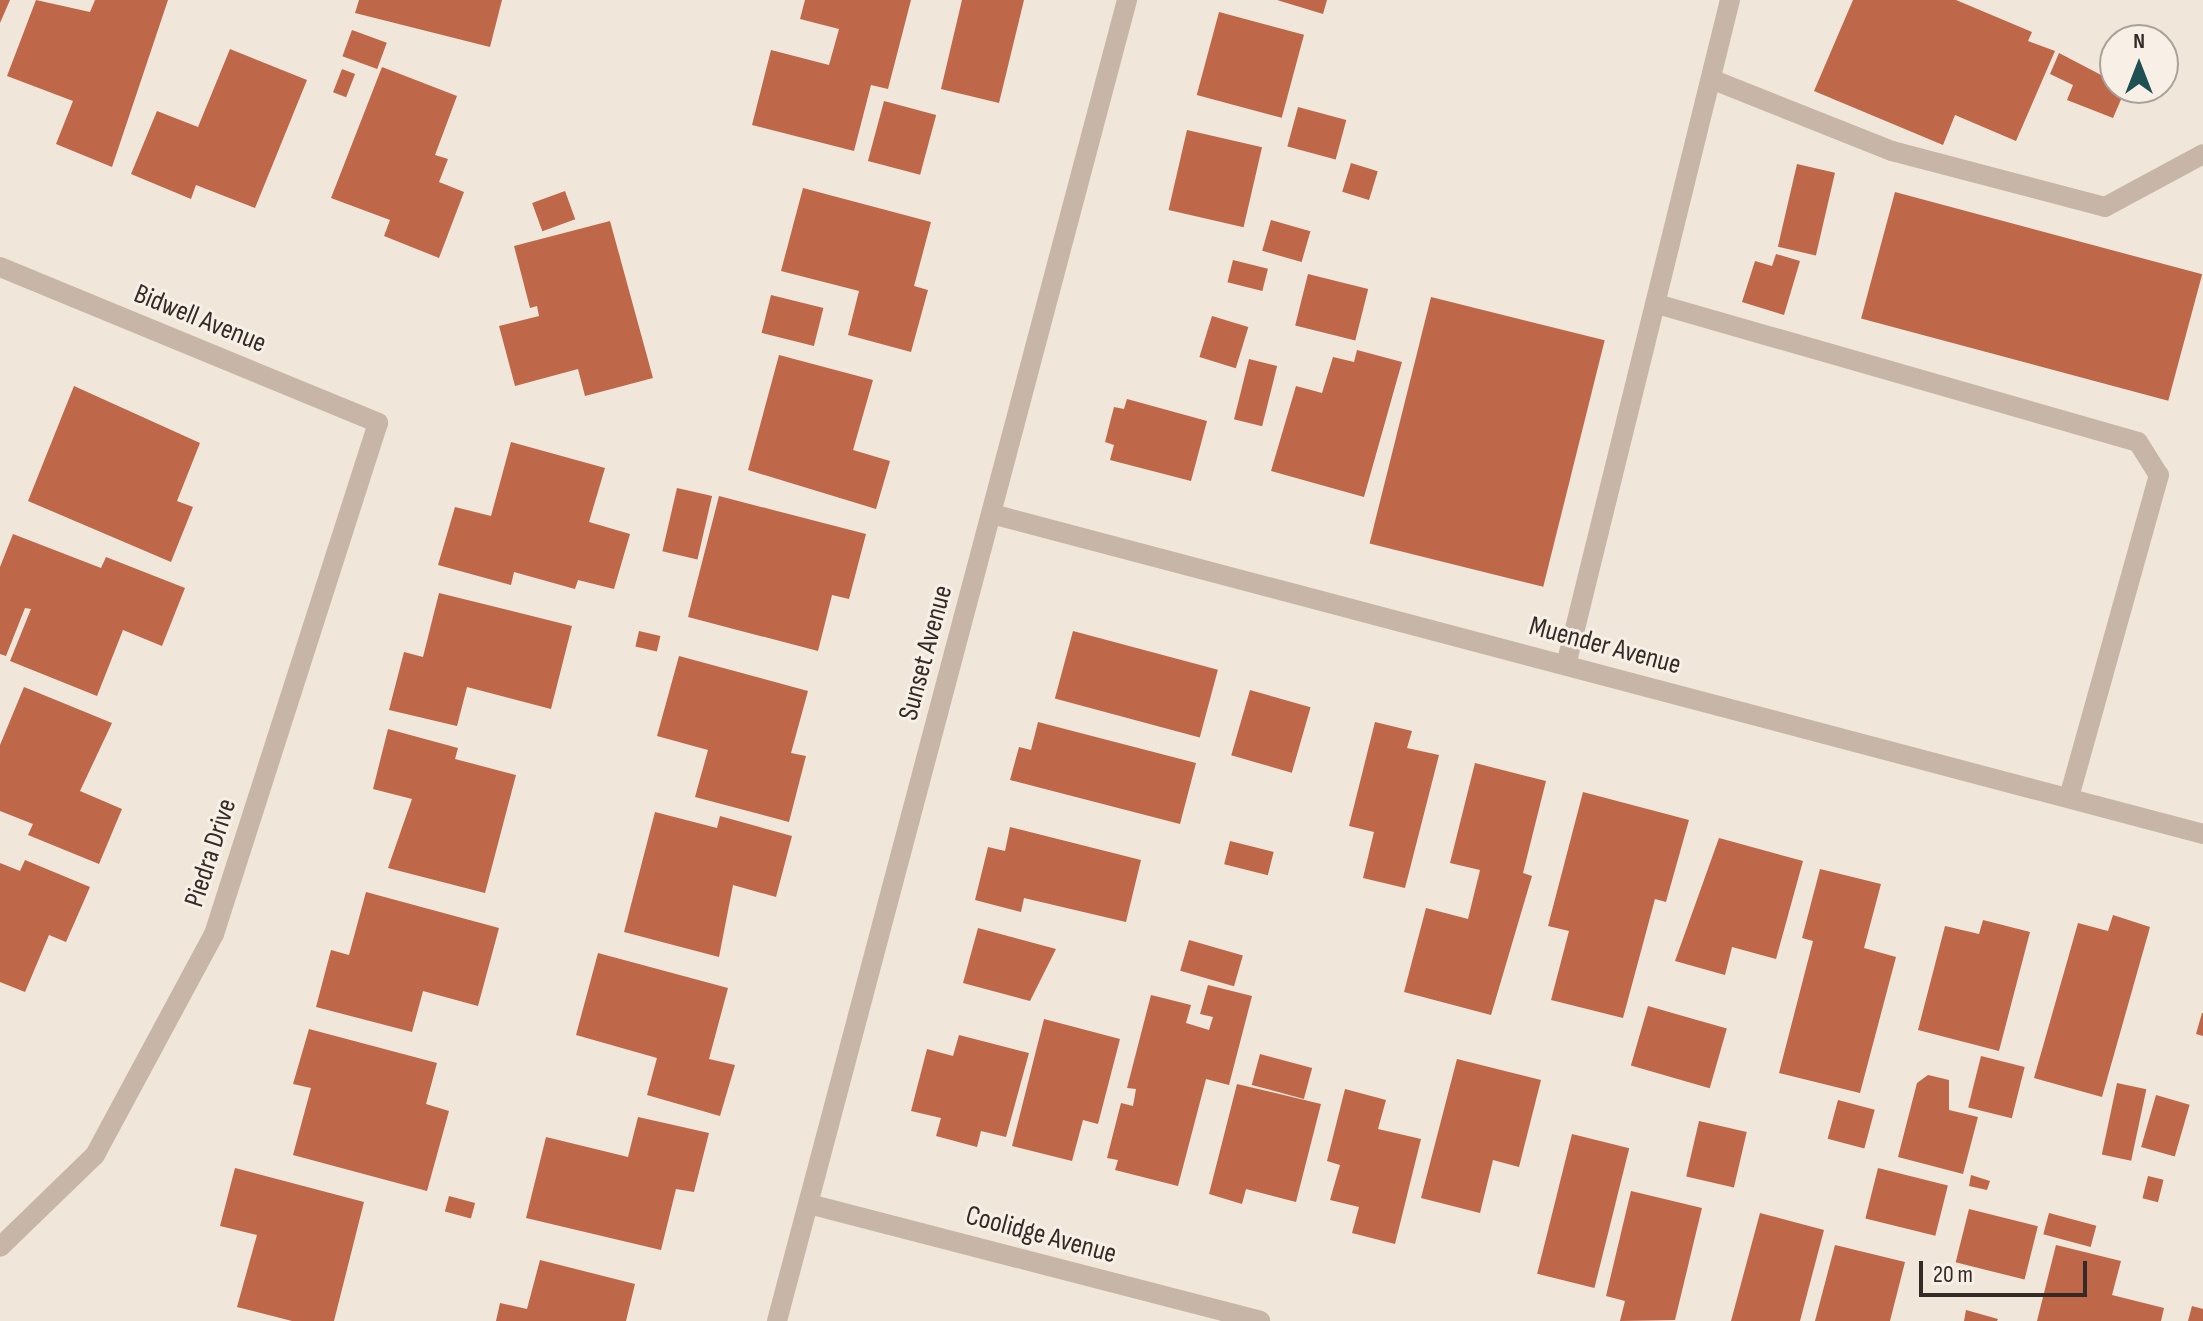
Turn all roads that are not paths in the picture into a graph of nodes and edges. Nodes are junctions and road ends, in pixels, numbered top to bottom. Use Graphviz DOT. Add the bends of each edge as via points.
graph roads {
  1 [pos="1127,0"];
  2 [pos="1730,0"];
  3 [pos="1711,79"];
  4 [pos="2203,154"];
  5 [pos="0,267"];
  6 [pos="1657,304"];
  7 [pos="378,423"];
  8 [pos="992,514"];
  9 [pos="1566,665"];
  10 [pos="2069,798"];
  11 [pos="2203,834"];
  12 [pos="809,1204"];
  13 [pos="0,1247"];
  14 [pos="777,1321"];
  15 [pos="1260,1321"];
  1 -- 8 [label="street, Sunset Avenue"];
  2 -- 3 [label="street"];
  3 -- 4 [label="street" via="1892,151 2105,207"];
  3 -- 6 [label="street"];
  5 -- 7 [label="street, Bidwell Avenue"];
  6 -- 9 [label="street"];
  6 -- 10 [label="street" via="2138,442 2159,475"];
  7 -- 13 [label="street, Piedra Drive" via="214,934 95,1155"];
  8 -- 9 [label="street, Muender Avenue"];
  8 -- 12 [label="street, Sunset Avenue"];
  9 -- 10 [label="street, Muender Avenue"];
  10 -- 11 [label="street, Muender Avenue"];
  12 -- 14 [label="street, Sunset Avenue"];
  12 -- 15 [label="street, Coolidge Avenue"];
}
